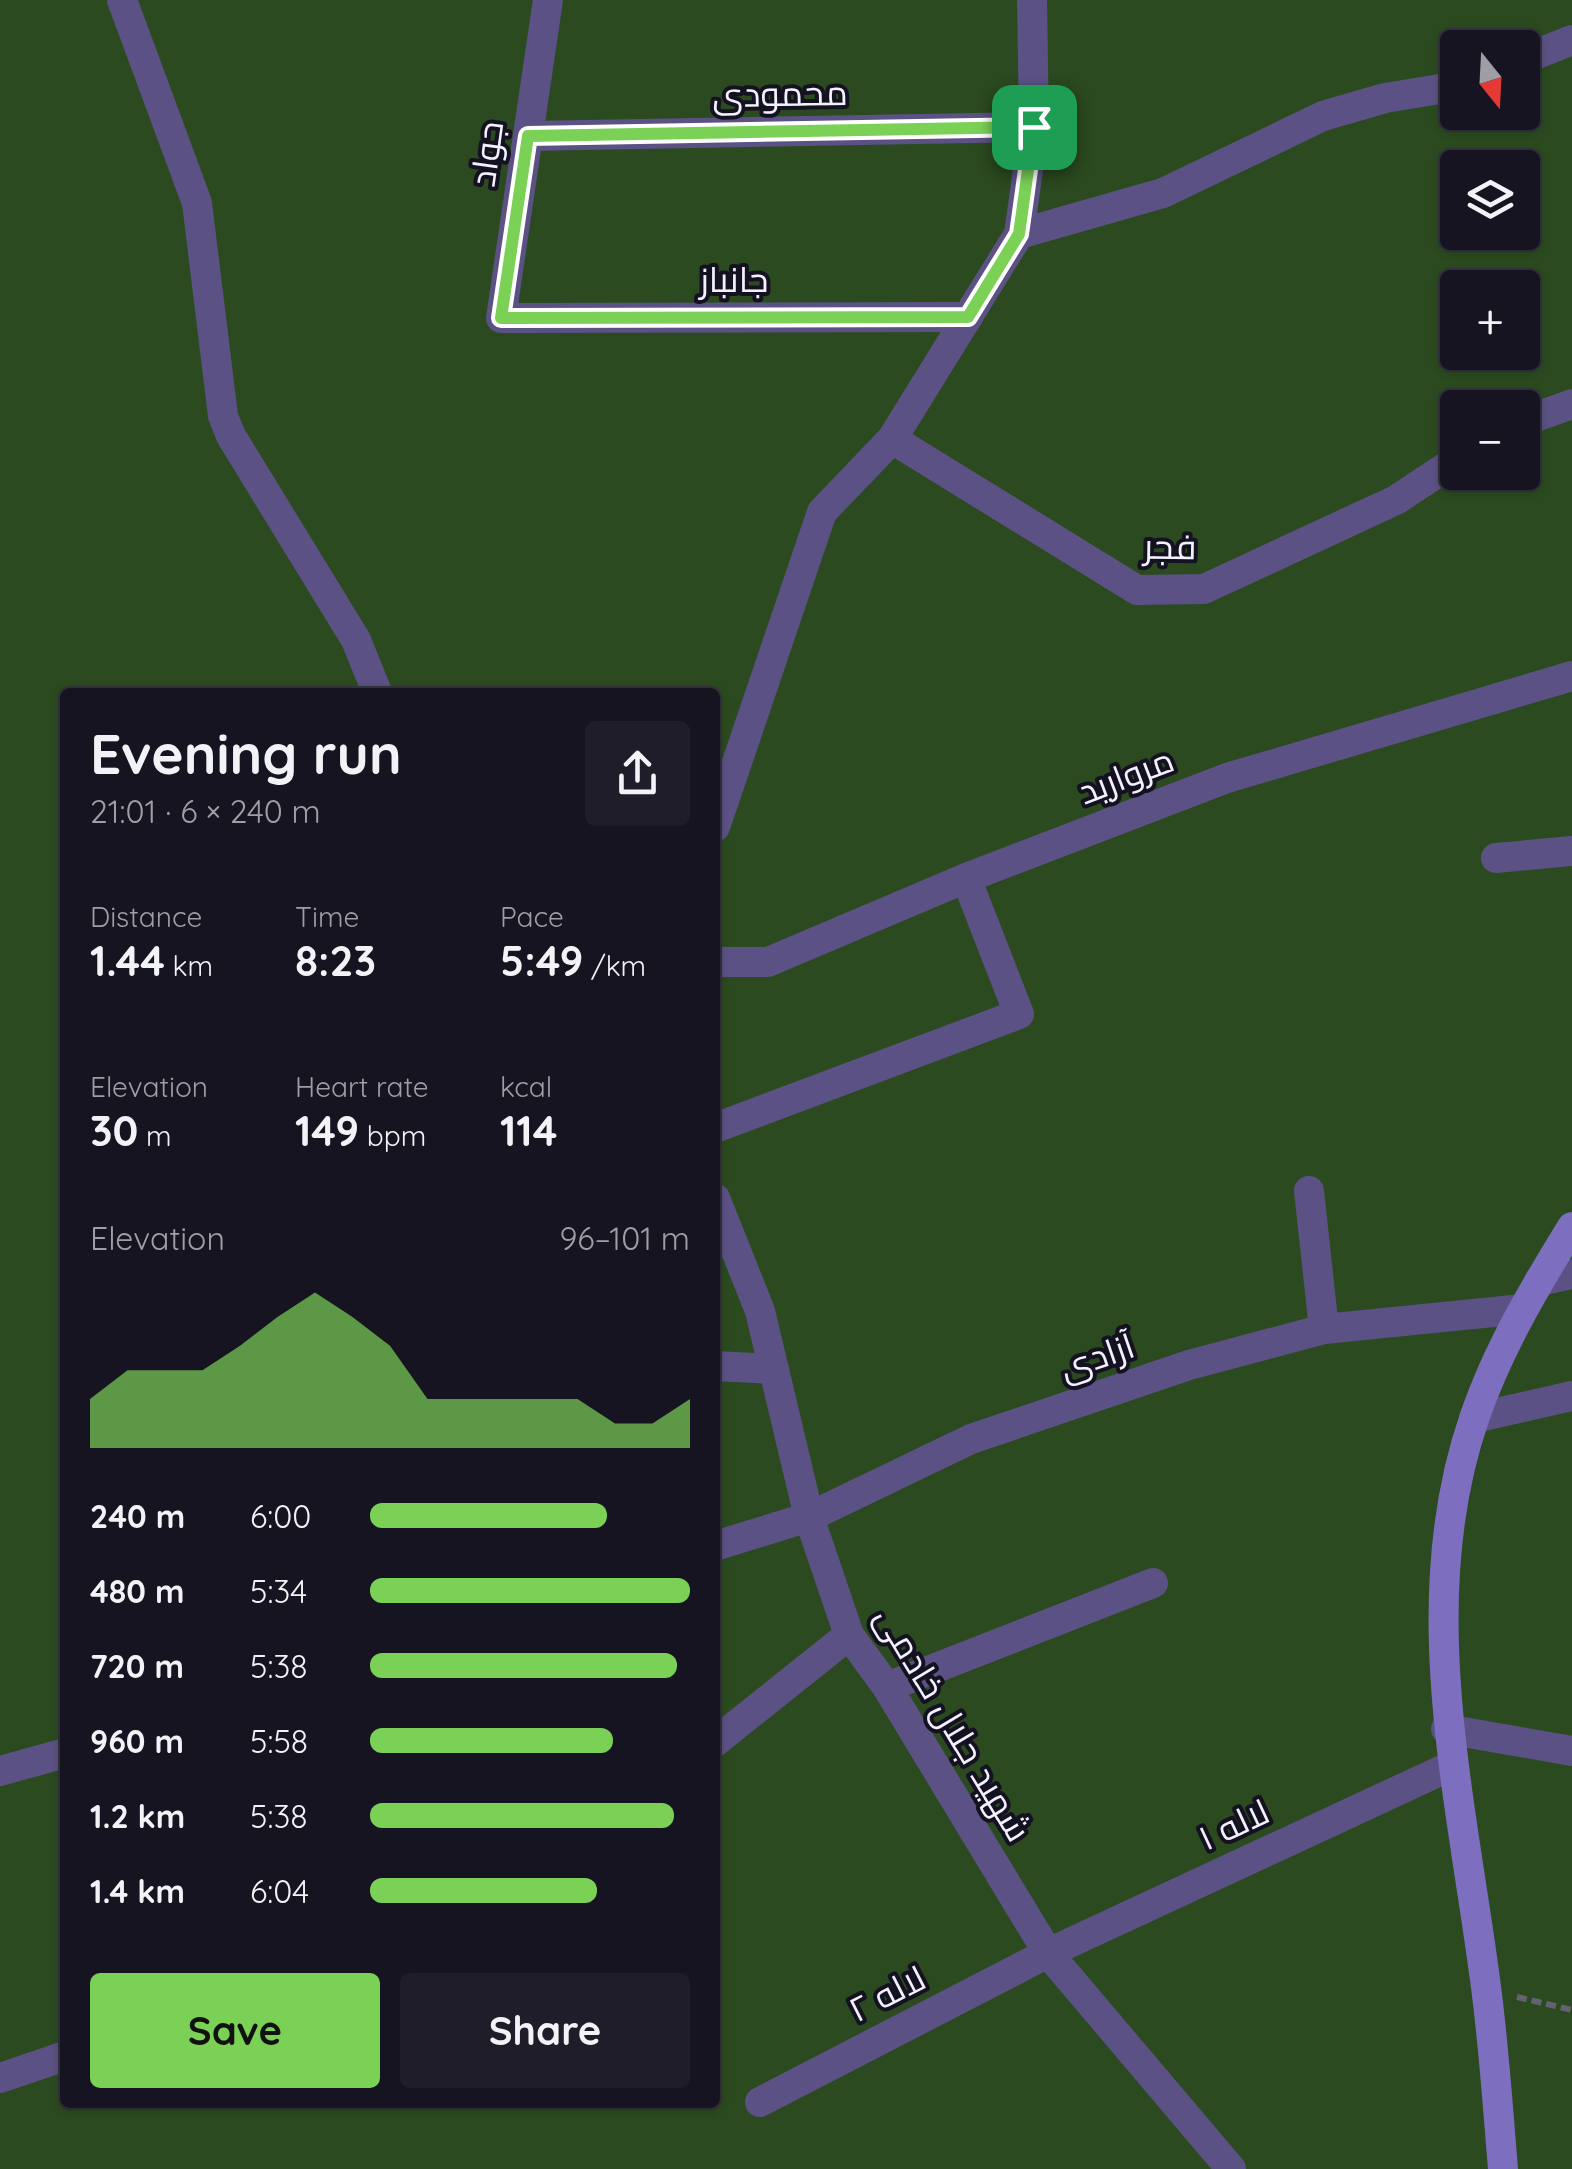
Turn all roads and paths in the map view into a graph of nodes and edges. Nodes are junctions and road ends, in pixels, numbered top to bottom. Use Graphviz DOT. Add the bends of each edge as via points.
graph roads {
  1 [pos="122,0"];
  2 [pos="548,0"];
  3 [pos="1032,0"];
  4 [pos="1572,40"];
  5 [pos="1540,53"];
  6 [pos="1440,89"];
  7 [pos="1034,127"];
  8 [pos="528,136"];
  9 [pos="1019,234"];
  10 [pos="968,317"];
  11 [pos="501,318"];
  12 [pos="1572,404"];
  13 [pos="1540,416"];
  14 [pos="892,439"];
  15 [pos="1440,471"];
  16 [pos="1572,676"];
  17 [pos="375,688"];
  18 [pos="720,812"];
  19 [pos="1572,851"];
  20 [pos="1496,858"];
  21 [pos="966,878"];
  22 [pos="720,962"];
  23 [pos="720,1126"];
  24 [pos="1309,1191"];
  25 [pos="720,1211"];
  26 [pos="1572,1227"];
  27 [pos="1572,1274"];
  28 [pos="1538,1281"];
  29 [pos="1523,1308"];
  30 [pos="1324,1330"];
  31 [pos="720,1366"];
  32 [pos="774,1369"];
  33 [pos="1572,1396"];
  34 [pos="1474,1418"];
  35 [pos="809,1517"];
  36 [pos="720,1544"];
  37 [pos="1154,1584"];
  38 [pos="849,1635"];
  39 [pos="887,1687"];
  40 [pos="1446,1729"];
  41 [pos="720,1738"];
  42 [pos="1572,1750"];
  43 [pos="60,1755"];
  44 [pos="1453,1765"];
  45 [pos="0,1770"];
  46 [pos="1048,1953"];
  47 [pos="1487,1989"];
  48 [pos="1572,2010"];
  49 [pos="60,2058"];
  50 [pos="0,2078"];
  51 [pos="760,2102"];
  52 [pos="1231,2169"];
  53 [pos="1504,2169"];
  1 -- 17 [label="street" via="198,203 224,416 356,640"];
  2 -- 8 [label="street, جواد"];
  3 -- 7 [label="street"];
  4 -- 5 [label="street"];
  6 -- 9 [label="street" via="1323,116 1163,193"];
  7 -- 8 [label="street, محمودی"];
  7 -- 9 [label="street"];
  8 -- 11 [label="street, جواد"];
  9 -- 10 [label="street"];
  10 -- 11 [label="street, جانباز"];
  10 -- 14 [label="street"];
  12 -- 13 [label="street"];
  14 -- 15 [label="street, فجر" via="1137,590 1204,589 1396,500"];
  14 -- 18 [label="street" via="822,512"];
  16 -- 21 [label="street, مروارید" via="1227,778"];
  19 -- 20 [label="street"];
  21 -- 22 [label="street, مروارید" via="768,962"];
  21 -- 23 [label="street" via="1019,1014"];
  24 -- 30 [label="street"];
  25 -- 32 [label="street, شهید جلال خادمی" via="760,1311"];
  26 -- 28 [label="street"];
  27 -- 28 [label="street"];
  28 -- 29 [label="street"];
  29 -- 30 [label="street, آزادی"];
  29 -- 34 [label="street"];
  30 -- 35 [label="street, آزادی" via="1189,1365 972,1440"];
  31 -- 32 [label="street"];
  32 -- 35 [label="street, شهید جلال خادمی"];
  33 -- 34 [label="street"];
  34 -- 40 [label="street" via="1448,1552"];
  35 -- 36 [label="street, آزادی"];
  35 -- 38 [label="street, شهید جلال خادمی"];
  37 -- 39 [label="street"];
  38 -- 39 [label="street, شهید جلال خادمی"];
  38 -- 41 [label="street"];
  39 -- 46 [label="street, شهید جلال خادمی"];
  40 -- 42 [label="street"];
  40 -- 44 [label="street"];
  43 -- 45 [label="street"];
  44 -- 46 [label="street, لاله ۱"];
  44 -- 47 [label="street"];
  46 -- 51 [label="street, لاله ۲"];
  46 -- 52 [label="street, شهید جلال خادمی"];
  47 -- 48 [label="path"];
  47 -- 53 [label="street"];
  49 -- 50 [label="street"];
}
